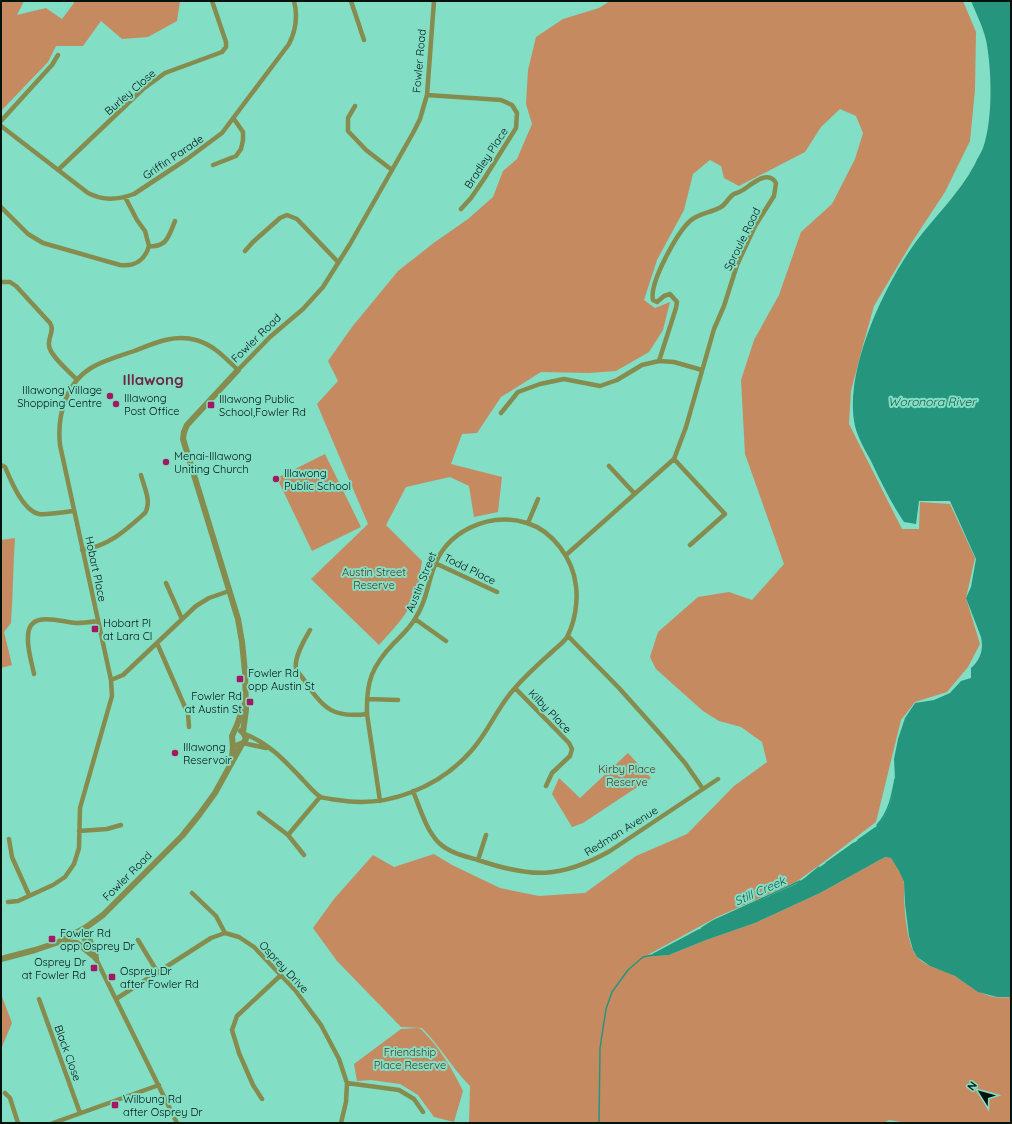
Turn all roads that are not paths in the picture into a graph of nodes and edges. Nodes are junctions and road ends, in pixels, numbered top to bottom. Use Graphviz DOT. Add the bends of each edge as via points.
graph roads {
  1 [pos="212,1"];
  2 [pos="294,1"];
  3 [pos="352,1"];
  4 [pos="434,1"];
  5 [pos="364,40"];
  6 [pos="58,55"];
  7 [pos="427,95"];
  8 [pos="355,106"];
  9 [pos="234,119"];
  10 [pos="1,121"];
  11 [pos="1,126"];
  12 [pos="213,165"];
  13 [pos="58,170"];
  14 [pos="392,170"];
  15 [pos="125,197"];
  16 [pos="1,207"];
  17 [pos="461,209"];
  18 [pos="175,221"];
  19 [pos="149,246"];
  20 [pos="245,251"];
  21 [pos="338,262"];
  22 [pos="1,282"];
  23 [pos="659,361"];
  24 [pos="238,370"];
  25 [pos="702,370"];
  26 [pos="77,380"];
  27 [pos="501,413"];
  28 [pos="674,459"];
  29 [pos="1,465"];
  30 [pos="609,466"];
  31 [pos="141,475"];
  32 [pos="634,493"];
  33 [pos="538,499"];
  34 [pos="74,511"];
  35 [pos="528,523"];
  36 [pos="690,546"];
  37 [pos="82,550"];
  38 [pos="566,555"];
  39 [pos="435,562"];
  40 [pos="166,583"];
  41 [pos="229,591"];
  42 [pos="497,592"];
  43 [pos="182,619"];
  44 [pos="415,619"];
  45 [pos="98,621"];
  46 [pos="310,630"];
  47 [pos="568,636"];
  48 [pos="446,641"];
  49 [pos="157,643"];
  50 [pos="34,674"];
  51 [pos="110,680"];
  52 [pos="515,688"];
  53 [pos="367,699"];
  54 [pos="398,700"];
  55 [pos="245,702"];
  56 [pos="367,714"];
  57 [pos="189,727"];
  58 [pos="234,733"];
  59 [pos="244,733"];
  60 [pos="232,741"];
  61 [pos="242,744"];
  62 [pos="270,749"];
  63 [pos="231,762"];
  64 [pos="718,779"];
  65 [pos="546,786"];
  66 [pos="703,789"];
  67 [pos="413,791"];
  68 [pos="320,797"];
  69 [pos="380,801"];
  70 [pos="259,813"];
  71 [pos="121,825"];
  72 [pos="80,830"];
  73 [pos="288,835"];
  74 [pos="486,835"];
  75 [pos="9,839"];
  76 [pos="304,855"];
  77 [pos="478,860"];
  78 [pos="192,893"];
  79 [pos="30,895"];
  80 [pos="8,902"];
  81 [pos="83,929"];
  82 [pos="225,933"];
  83 [pos="138,940"];
  84 [pos="59,942"];
  85 [pos="92,955"];
  86 [pos="1,959"];
  87 [pos="97,961"];
  88 [pos="158,973"];
  89 [pos="281,975"];
  90 [pos="39,999"];
  91 [pos="116,1000"];
  92 [pos="347,1083"];
  93 [pos="159,1085"];
  94 [pos="5,1092"];
  95 [pos="262,1099"];
  96 [pos="423,1112"];
  97 [pos="80,1113"];
  98 [pos="18,1123"];
  99 [pos="54,1123"];
  100 [pos="177,1123"];
  101 [pos="341,1123"];
  1 -- 13 [label="street, Burley Close" via="226,42 222,52 173,70 154,80"];
  2 -- 9 [label="street, Griffin Parade" via="296,21 289,44"];
  3 -- 5 [label="street"];
  4 -- 7 [label="street, Fowler Road"];
  6 -- 10 [label="street"];
  7 -- 14 [label="street, Fowler Road" via="420,119"];
  7 -- 17 [label="street, Bradley Place" via="501,100 512,105 516,113 516,128 507,144"];
  8 -- 14 [label="street" via="348,118 348,131 366,150"];
  9 -- 12 [label="street" via="243,132 241,149 236,156"];
  9 -- 15 [label="street, Griffin Parade" via="217,138 141,190"];
  11 -- 13 [label="street, Griffin Parade"];
  13 -- 15 [label="street, Griffin Parade" via="80,189 94,196 107,199"];
  14 -- 21 [label="street, Fowler Road"];
  15 -- 19 [label="street" via="144,231"];
  16 -- 19 [label="street" via="28,234 43,243 120,265 139,262"];
  18 -- 19 [label="street" via="162,245"];
  20 -- 21 [label="street" via="280,218 287,215 297,219"];
  21 -- 24 [label="street, Fowler Road" via="316,295 270,336"];
  22 -- 26 [label="street" via="6,281 16,286 50,323 50,351"];
  23 -- 25 [label="street" via="674,362"];
  23 -- 25 [label="street, Sproule Road" via="677,302 670,294 657,302 652,296 665,259 682,230 694,218 721,207 734,194 758,180 771,177 776,183 774,196 755,226 737,265"];
  23 -- 27 [label="street" via="642,365 617,380 600,386 564,379 540,384 518,392"];
  24 -- 26 [label="street, Hobart Place" via="208,345 191,339 177,338 155,342 98,364"];
  24 -- 41 [label="street, Fowler Road" via="189,422 183,436"];
  25 -- 28 [label="street, Sproule Road"];
  26 -- 34 [label="street, Hobart Place" via="63,405 59,431"];
  28 -- 32 [label="street, Sproule Road"];
  28 -- 36 [label="street" via="725,514"];
  29 -- 34 [label="street" via="5,467 22,501 31,511 39,514"];
  30 -- 32 [label="street"];
  31 -- 37 [label="street" via="148,501 145,513 106,544"];
  32 -- 38 [label="street, Sproule Road"];
  33 -- 35 [label="street"];
  34 -- 37 [label="street, Hobart Place"];
  35 -- 38 [label="street, Austin Street" via="548,536"];
  35 -- 39 [label="street, Austin Street" via="505,520 481,522 458,535 444,548"];
  37 -- 45 [label="street, Hobart Place"];
  38 -- 47 [label="street, Austin Street" via="576,586 575,611"];
  39 -- 42 [label="street, Todd Place"];
  39 -- 44 [label="street, Austin Street" via="428,592"];
  40 -- 43 [label="street"];
  41 -- 43 [label="street" via="204,601"];
  41 -- 55 [label="street, Fowler Road" via="238,618 242,642"];
  43 -- 49 [label="street"];
  44 -- 48 [label="street"];
  44 -- 53 [label="street, Austin Street" via="377,663 368,685"];
  45 -- 50 [label="street" via="75,623 42,619 32,624 28,639"];
  45 -- 51 [label="street, Hobart Place"];
  46 -- 56 [label="street" via="297,657 296,668 316,699 333,712 350,716"];
  47 -- 52 [label="street, Austin Street"];
  47 -- 66 [label="street" via="662,736"];
  49 -- 51 [label="street" via="123,675"];
  49 -- 57 [label="street" via="188,714"];
  51 -- 72 [label="street, Hobart Place" via="110,703 80,808"];
  52 -- 65 [label="street, Kilby Place" via="572,749 570,756 552,773"];
  52 -- 67 [label="street, Austin Street" via="472,750 438,780"];
  53 -- 54 [label="street"];
  53 -- 56 [label="street, Austin Street"];
  55 -- 58 [label="street, Fowler Road"];
  55 -- 59 [label="street, Fowler Road"];
  56 -- 69 [label="street, Austin Street"];
  58 -- 59 [label="street"];
  58 -- 60 [label="street"];
  59 -- 61 [label="street" via="246,739"];
  59 -- 62 [label="street"];
  60 -- 61 [label="street" via="236,745"];
  60 -- 63 [label="street, Fowler Road"];
  61 -- 62 [label="street"];
  61 -- 63 [label="street, Fowler Road"];
  62 -- 68 [label="street"];
  63 -- 81 [label="street, Fowler Road" via="209,802 188,829 112,906"];
  64 -- 66 [label="street, Redman Avenue"];
  66 -- 77 [label="street, Redman Avenue" via="610,851 573,868 534,873 505,869"];
  67 -- 69 [label="street, Austin Street"];
  67 -- 77 [label="street, Redman Avenue" via="430,832 438,842 455,853"];
  68 -- 69 [label="street, Austin Street" via="350,802"];
  68 -- 73 [label="street"];
  70 -- 73 [label="street"];
  71 -- 72 [label="street" via="107,829"];
  72 -- 79 [label="street, Hobart Place" via="78,853 68,873 53,885"];
  73 -- 76 [label="street"];
  74 -- 77 [label="street"];
  75 -- 79 [label="street" via="12,857"];
  78 -- 82 [label="street" via="216,916"];
  79 -- 80 [label="street, Hobart Place" via="18,901"];
  81 -- 84 [label="street, Fowler Road"];
  81 -- 85 [label="street"];
  81 -- 87 [label="street" via="96,953"];
  82 -- 88 [label="street" via="211,938"];
  82 -- 89 [label="street, Osprey Drive" via="239,937 254,947"];
  83 -- 88 [label="street"];
  84 -- 85 [label="street" via="77,943"];
  84 -- 86 [label="street, Fowler Road"];
  85 -- 87 [label="street"];
  87 -- 91 [label="street"];
  88 -- 91 [label="street"];
  89 -- 92 [label="street, Osprey Drive" via="321,1025 339,1059"];
  89 -- 95 [label="street" via="237,1016 232,1030 239,1053"];
  90 -- 97 [label="street, Black Close"];
  91 -- 93 [label="street"];
  92 -- 96 [label="street" via="399,1090 414,1099"];
  92 -- 101 [label="street, Osprey Drive"];
  93 -- 97 [label="street"];
  93 -- 100 [label="street"];
  94 -- 98 [label="street" via="10,1098"];
  97 -- 99 [label="street"];
}
